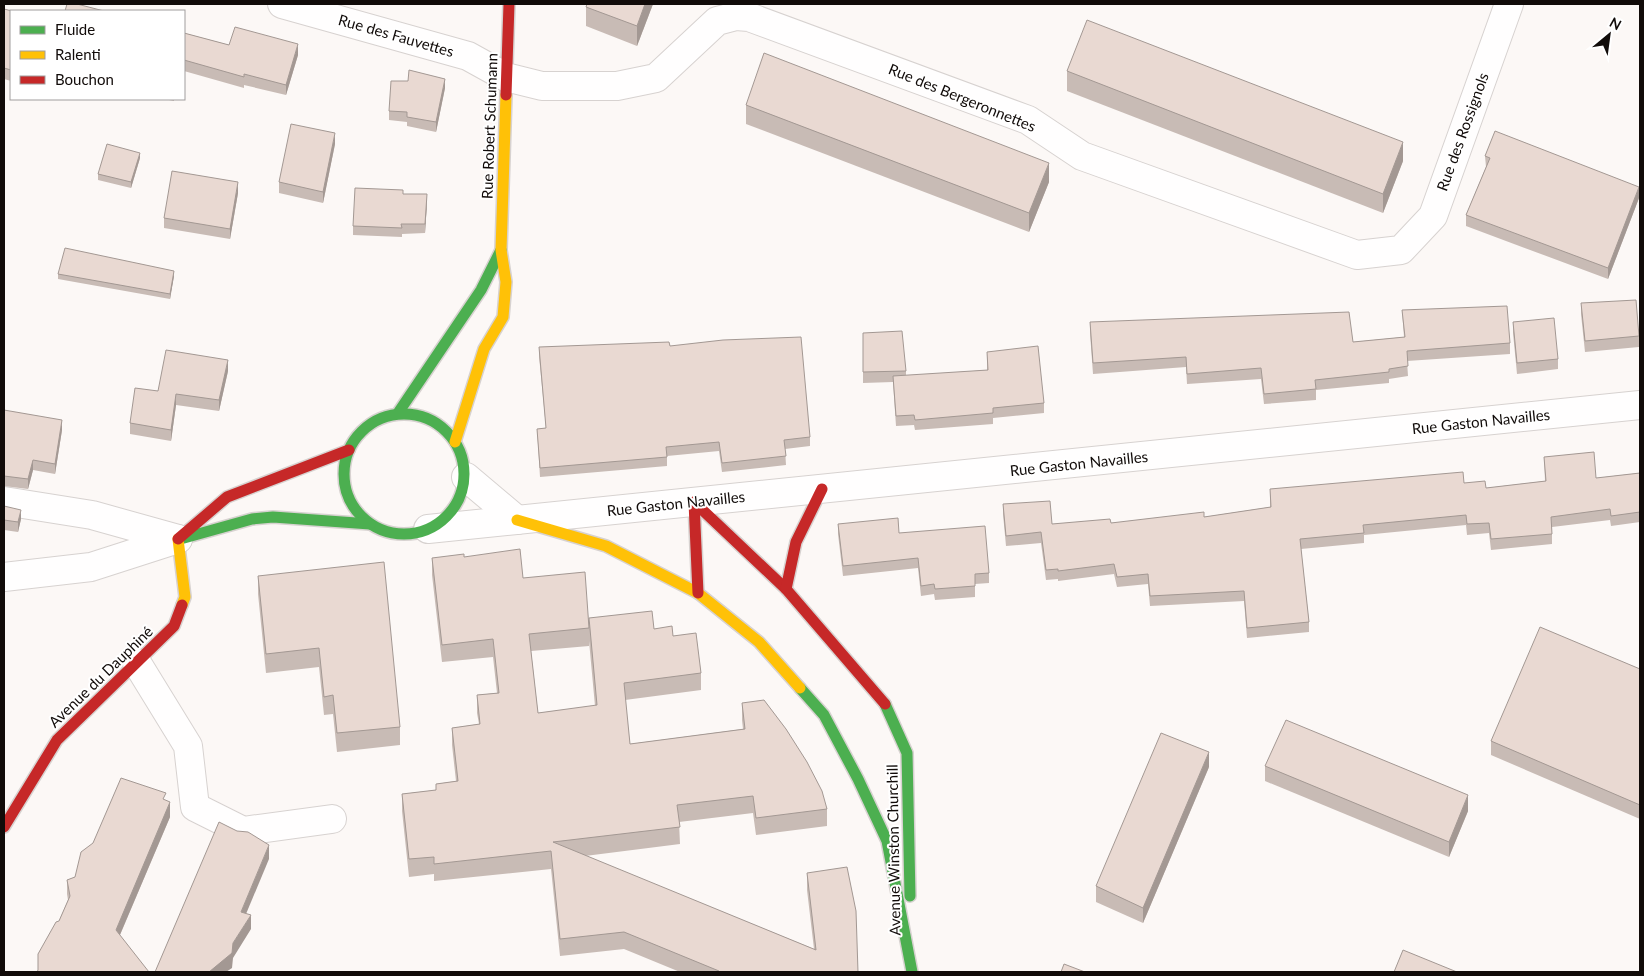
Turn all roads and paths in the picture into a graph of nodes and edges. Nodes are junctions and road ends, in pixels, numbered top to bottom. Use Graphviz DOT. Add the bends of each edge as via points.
graph roads {
  1 [pos="282,4"];
  2 [pos="509,4"];
  3 [pos="1509,4"];
  4 [pos="717,21"];
  5 [pos="506,77"];
  6 [pos="501,250"];
  7 [pos="1401,250"];
  8 [pos="1640,405"];
  9 [pos="398,413"];
  10 [pos="455,442"];
  11 [pos="349,450"];
  12 [pos="466,477"];
  13 [pos="822,489"];
  14 [pos="4,501"];
  15 [pos="694,502"];
  16 [pos="517,520"];
  17 [pos="370,524"];
  18 [pos="428,529"];
  19 [pos="178,539"];
  20 [pos="4,577"];
  21 [pos="786,589"];
  22 [pos="698,593"];
  23 [pos="137,663"];
  24 [pos="332,819"];
  25 [pos="4,827"];
  26 [pos="912,972"];
  1 -- 5 [label="street, Rue des Fauvettes" via="468,56"];
  2 -- 5 [label="street, Rue Robert Schumann"];
  3 -- 7 [label="street, Rue des Rossignols" via="1433,216"];
  4 -- 5 [label="street, Rue des Fauvettes" via="656,78 617,86 542,86"];
  4 -- 7 [label="street, Rue des Bergeronnettes" via="736,16 749,17 1028,120 1082,156 1357,255"];
  5 -- 6 [label="street, Rue Robert Schumann"];
  6 -- 9 [label="street, Rue Robert Schumann" via="481,290"];
  6 -- 10 [label="street, Rue Robert Schumann" via="506,282 503,317 484,349"];
  8 -- 13 [label="street, Rue Gaston Navailles"];
  9 -- 10 [label="street" via="421,415 440,424"];
  9 -- 11 [label="street" via="362,429"];
  10 -- 12 [label="street"];
  11 -- 17 [label="street" via="343,467 345,489 355,509"];
  11 -- 19 [label="street" via="227,497"];
  12 -- 16 [label="street"];
  12 -- 18 [label="street" via="458,501 445,518"];
  13 -- 15 [label="street, Rue Gaston Navailles"];
  13 -- 21 [label="street" via="796,542"];
  14 -- 19 [label="street" via="92,515"];
  15 -- 16 [label="street, Rue Gaston Navailles"];
  15 -- 21 [label="street, Avenue Winston Churchill"];
  15 -- 22 [label="street"];
  16 -- 18 [label="street, Rue Gaston Navailles"];
  16 -- 22 [label="street, Avenue Winston Churchill" via="606,546"];
  17 -- 18 [label="street" via="395,533 408,534"];
  17 -- 19 [label="street" via="274,517 252,519"];
  19 -- 20 [label="street" via="91,567"];
  19 -- 23 [label="street, Avenue du Dauphiné" via="185,598 174,626"];
  21 -- 26 [label="street, Avenue Winston Churchill" via="883,700 907,753"];
  22 -- 26 [label="street, Avenue Winston Churchill" via="759,642 824,715 887,841"];
  23 -- 24 [label="street" via="188,746 195,807 243,831"];
  23 -- 25 [label="street, Avenue du Dauphiné" via="57,740"];
}
